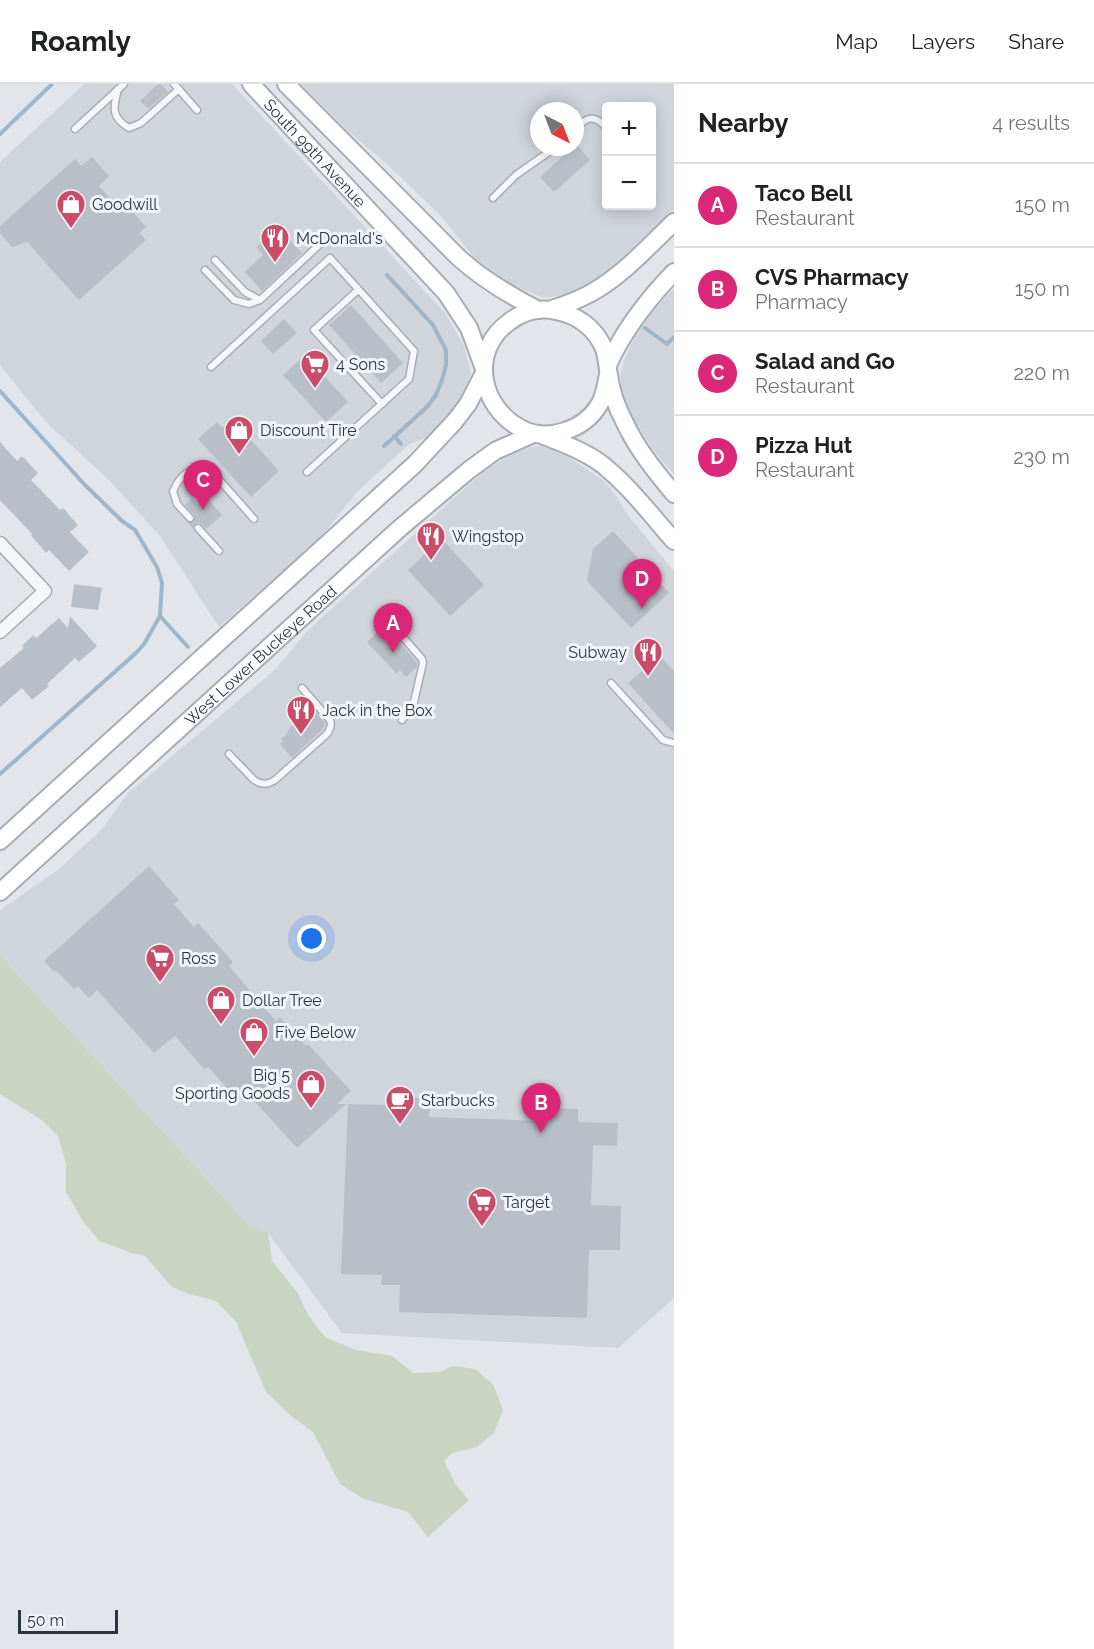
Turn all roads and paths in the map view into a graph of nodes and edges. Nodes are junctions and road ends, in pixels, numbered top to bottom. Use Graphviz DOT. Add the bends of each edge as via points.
graph roads {
  1 [pos="251,84"];
  2 [pos="286,84"];
  3 [pos="121,86"];
  4 [pos="177,87"];
  5 [pos="197,110"];
  6 [pos="584,121"];
  7 [pos="602,123"];
  8 [pos="75,129"];
  9 [pos="543,156"];
  10 [pos="493,198"];
  11 [pos="674,222"];
  12 [pos="319,245"];
  13 [pos="216,260"];
  14 [pos="206,270"];
  15 [pos="674,272"];
  16 [pos="358,290"];
  17 [pos="260,300"];
  18 [pos="544,310"];
  19 [pos="211,367"];
  20 [pos="608,370"];
  21 [pos="483,371"];
  22 [pos="382,404"];
  23 [pos="537,434"];
  24 [pos="307,472"];
  25 [pos="674,494"];
  26 [pos="190,518"];
  27 [pos="254,519"];
  28 [pos="198,528"];
  29 [pos="674,541"];
  30 [pos="0,543"];
  31 [pos="219,551"];
  32 [pos="382,614"];
  33 [pos="0,632"];
  34 [pos="611,683"];
  35 [pos="302,688"];
  36 [pos="402,720"];
  37 [pos="674,743"];
  38 [pos="229,754"];
  39 [pos="0,841"];
  40 [pos="0,892"];
  1 -- 21 [label="main road, South 99th Avenue" via="446,293 469,328"];
  2 -- 18 [label="main road, South 99th Avenue" via="471,269"];
  3 -- 4 [label="lane" via="113,107 119,122 129,128 141,123"];
  3 -- 8 [label="lane"];
  4 -- 5 [label="lane"];
  6 -- 7 [label="lane" via="593,118"];
  9 -- 10 [label="lane"];
  11 -- 18 [label="main road" via="608,281 586,295"];
  12 -- 17 [label="lane"];
  13 -- 17 [label="lane" via="245,292"];
  14 -- 17 [label="lane" via="234,300 249,304"];
  15 -- 20 [label="main road" via="635,316 617,344"];
  16 -- 19 [label="lane" via="330,258"];
  16 -- 22 [label="lane" via="414,351 409,379"];
  16 -- 22 [label="lane" via="314,330"];
  18 -- 20 [label="main road" via="568,313 595,333 604,348"];
  18 -- 21 [label="main road" via="515,318 496,333"];
  20 -- 23 [label="main road" via="605,391 587,419 557,434"];
  20 -- 25 [label="main road" via="614,399 629,432"];
  21 -- 23 [label="main road" via="486,389 501,412 520,429"];
  21 -- 39 [label="main road" via="468,404 415,464"];
  22 -- 24 [label="lane"];
  23 -- 29 [label="main road" via="578,449 602,464"];
  23 -- 40 [label="main road, West Lower Buckeye Road" via="495,452 400,528"];
  26 -- 27 [label="lane" via="177,504 173,491 186,474 201,467 215,475"];
  28 -- 31 [label="lane"];
  30 -- 33 [label="street" via="45,591"];
  32 -- 36 [label="lane" via="423,663 412,706"];
  34 -- 37 [label="lane" via="663,740"];
  35 -- 38 [label="lane" via="330,720 327,734 266,785 254,780"];
}
